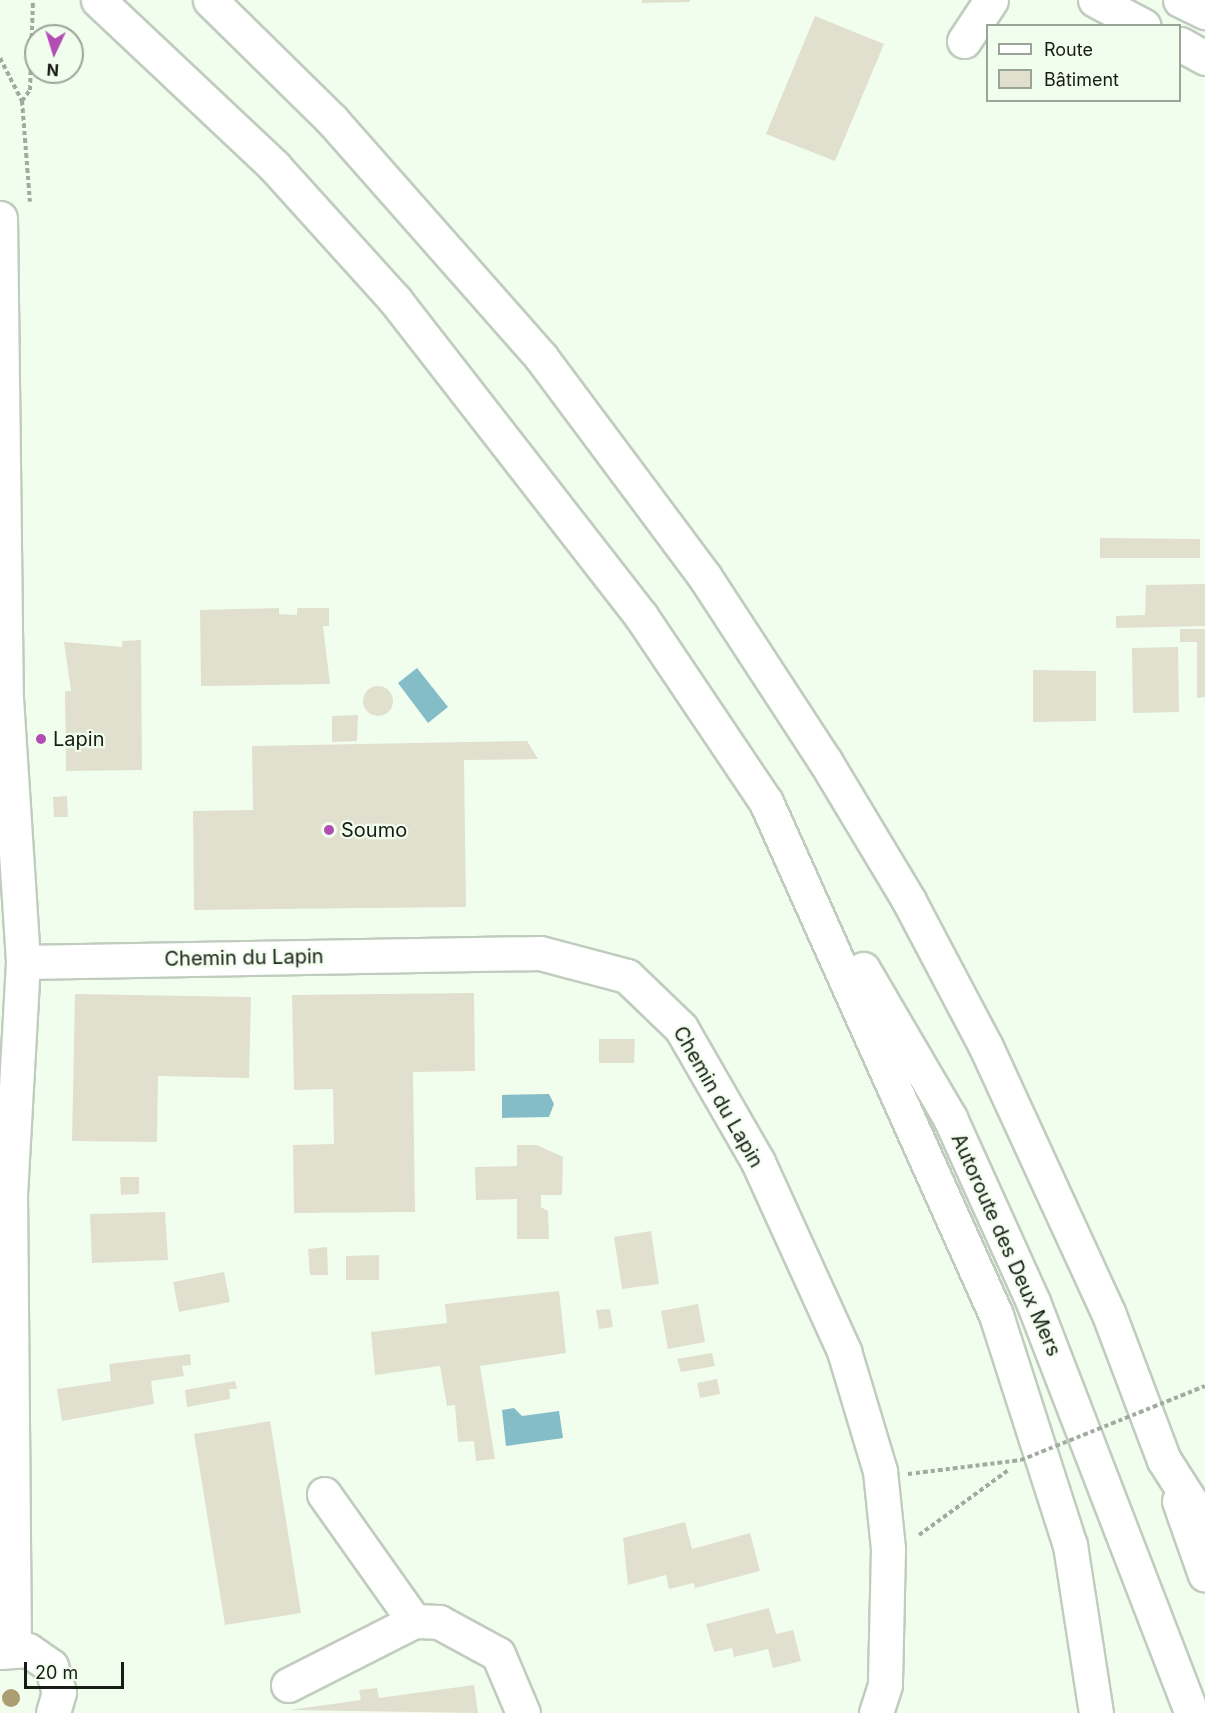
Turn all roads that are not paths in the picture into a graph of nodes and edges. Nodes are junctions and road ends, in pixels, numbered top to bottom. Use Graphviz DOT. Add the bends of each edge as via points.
graph roads {
  1 [pos="98,0"];
  2 [pos="210,0"];
  3 [pos="991,0"];
  4 [pos="1095,0"];
  5 [pos="1180,0"];
  6 [pos="1205,12"];
  7 [pos="1140,24"];
  8 [pos="964,41"];
  9 [pos="1181,45"];
  10 [pos="1205,58"];
  11 [pos="0,218"];
  12 [pos="766,802"];
  13 [pos="7,821"];
  14 [pos="23,962"];
  15 [pos="5,1193"];
  16 [pos="1164,1460"];
  17 [pos="324,1494"];
  18 [pos="1205,1524"];
  19 [pos="1205,1575"];
  20 [pos="414,1621"];
  21 [pos="7,1650"];
  22 [pos="288,1685"];
  23 [pos="53,1713"];
  24 [pos="523,1713"];
  25 [pos="876,1713"];
  26 [pos="1096,1713"];
  27 [pos="1192,1713"];
  1 -- 12 [label="main road" via="274,166 395,300 641,616"];
  2 -- 16 [label="main road" via="332,120 541,357 705,578 775,683 909,901 986,1047 1108,1312"];
  3 -- 8 [label="main road"];
  4 -- 7 [label="main road"];
  5 -- 6 [label="main road"];
  9 -- 10 [label="main road"];
  11 -- 13 [label="main road"];
  12 -- 26 [label="main road" via="1000,1326 1070,1545"];
  12 -- 27 [label="main road, Autoroute des Deux Mers" via="950,1118 1037,1313"];
  13 -- 14 [label="main road"];
  14 -- 15 [label="main road"];
  14 -- 25 [label="main road, Chemin du Lapin" via="540,953 627,976 687,1038 758,1162 844,1351 880,1471 888,1549 885,1685"];
  15 -- 21 [label="main road"];
  16 -- 18 [label="main road"];
  16 -- 19 [label="main road"];
  17 -- 20 [label="main road"];
  20 -- 22 [label="main road"];
  20 -- 24 [label="main road" via="439,1622 498,1654"];
  21 -- 23 [label="main road" via="28,1650 51,1666 59,1692"];
}
